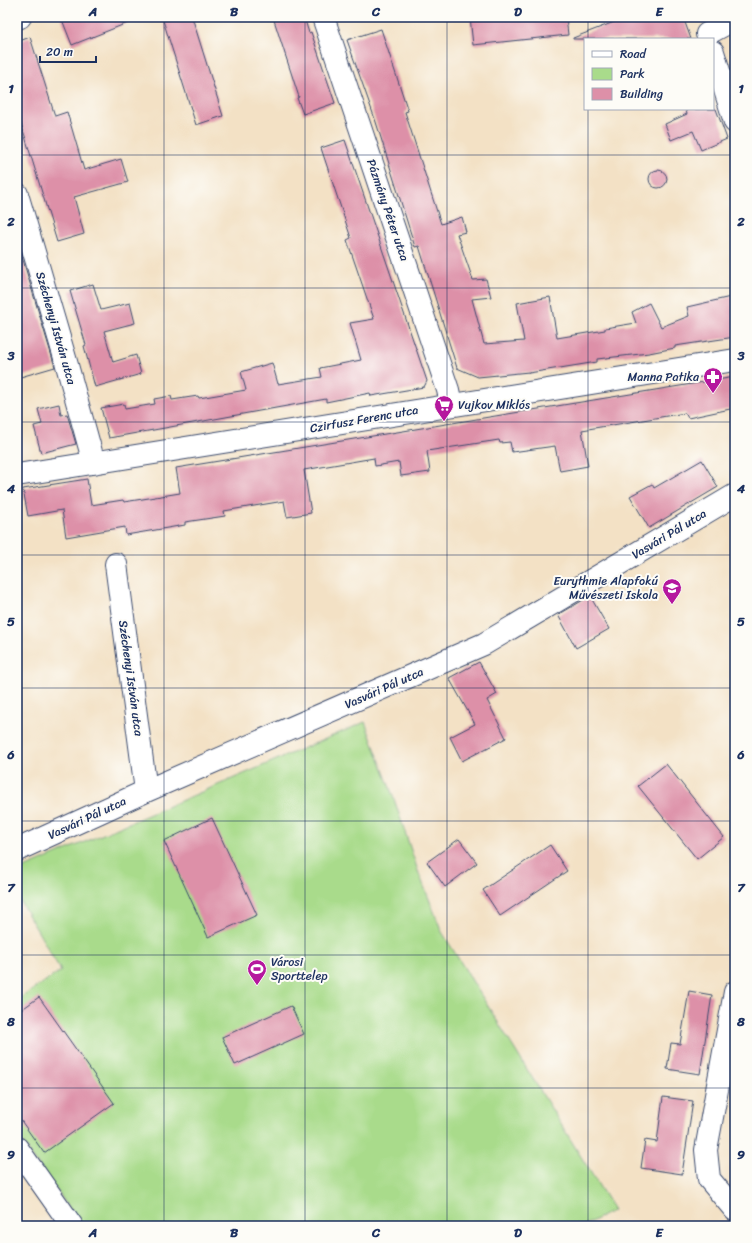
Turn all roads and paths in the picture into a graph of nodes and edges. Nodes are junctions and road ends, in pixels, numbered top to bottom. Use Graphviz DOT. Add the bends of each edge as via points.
graph roads {
  1 [pos="20,17"];
  2 [pos="323,17"];
  3 [pos="17,18"];
  4 [pos="735,19"];
  5 [pos="708,35"];
  6 [pos="714,54"];
  7 [pos="735,122"];
  8 [pos="17,194"];
  9 [pos="735,360"];
  10 [pos="451,404"];
  11 [pos="94,463"];
  12 [pos="17,475"];
  13 [pos="735,495"];
  14 [pos="116,564"];
  15 [pos="146,791"];
  16 [pos="17,850"];
  17 [pos="735,992"];
  18 [pos="17,1148"];
  19 [pos="735,1210"];
  20 [pos="72,1226"];
  1 -- 3 [label="street"];
  2 -- 10 [label="street, Pázmány Péter utca"];
  4 -- 5 [label="street"];
  6 -- 7 [label="street"];
  8 -- 11 [label="street, Széchenyi István utca"];
  9 -- 10 [label="street, Czirfusz Ferenc utca"];
  10 -- 11 [label="street, Czirfusz Ferenc utca"];
  11 -- 12 [label="street, Czirfusz Ferenc utca"];
  13 -- 15 [label="street, Vasvári Pál utca" via="484,644"];
  14 -- 15 [label="street, Széchenyi István utca"];
  15 -- 16 [label="street, Vasvári Pál utca"];
  17 -- 19 [label="street" via="706,1150 709,1179"];
  18 -- 20 [label="street"];
}
